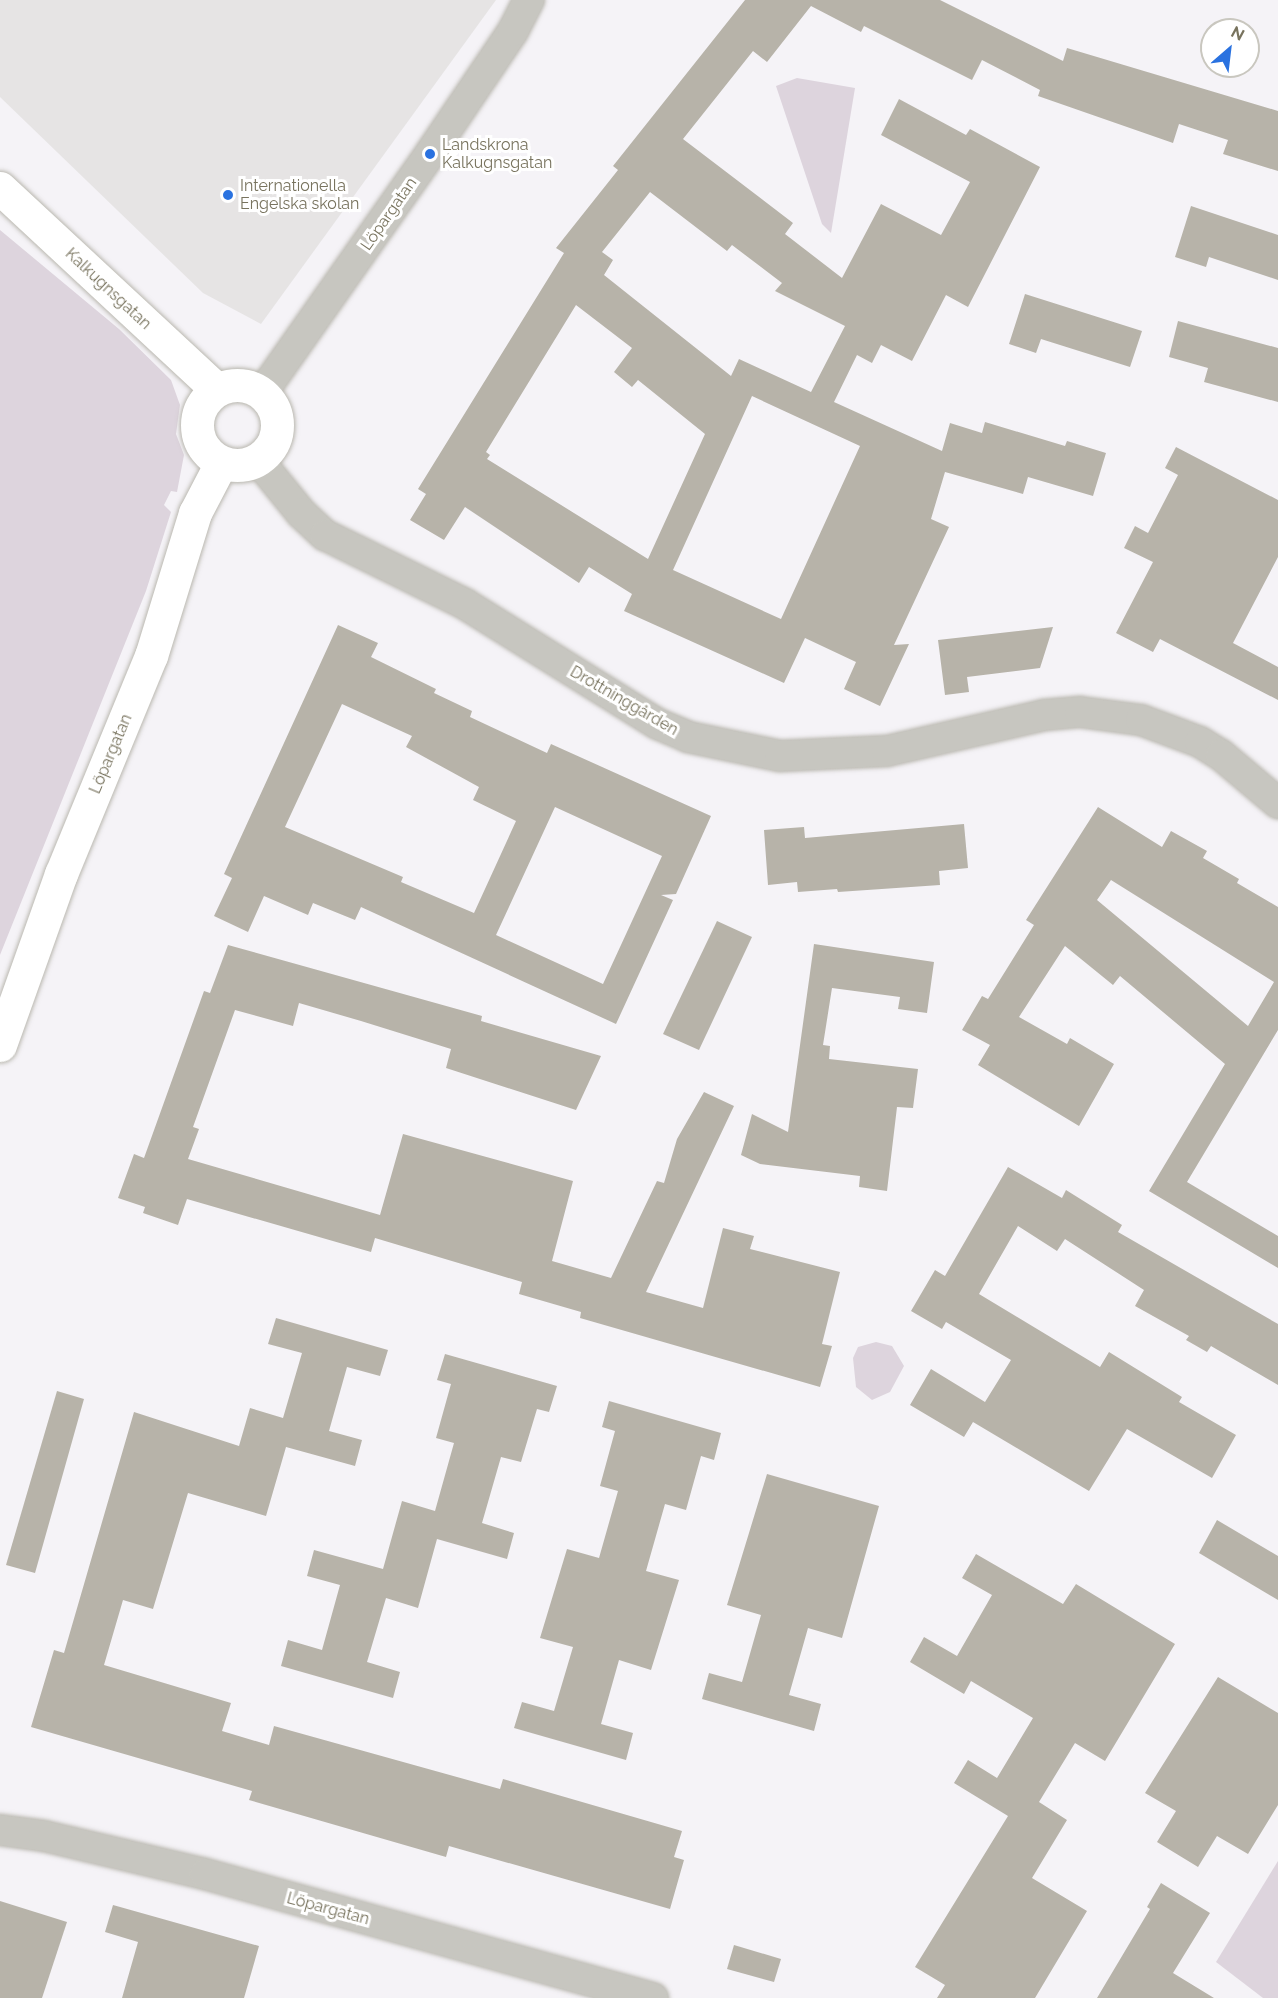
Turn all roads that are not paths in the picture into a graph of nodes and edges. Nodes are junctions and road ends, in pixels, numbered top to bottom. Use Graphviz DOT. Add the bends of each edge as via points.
graph roads {
  1 [pos="529,0"];
  2 [pos="0,188"];
  3 [pos="216,389"];
  4 [pos="262,393"];
  5 [pos="258,460"];
  6 [pos="221,463"];
  7 [pos="1278,803"];
  8 [pos="0,1045"];
  9 [pos="0,1830"];
  10 [pos="653,1998"];
  1 -- 4 [label="street, Löpargatan" via="513,31 437,145"];
  2 -- 3 [label="street, Kalkugnsgatan"];
  3 -- 4 [label="street" via="240,384"];
  3 -- 6 [label="street" via="200,408 196,432 202,447"];
  4 -- 5 [label="street" via="274,408 277,428 271,446"];
  5 -- 6 [label="street" via="236,466"];
  5 -- 7 [label="street, Drottninggården" via="301,513 325,535 465,604 658,724 688,737 780,756 887,751 1044,715 1080,712 1141,720 1200,742"];
  6 -- 8 [label="street, Löpargatan" via="195,513 151,656 61,874"];
  9 -- 10 [label="street, Löpargatan" via="54,1838 205,1874"];
}
